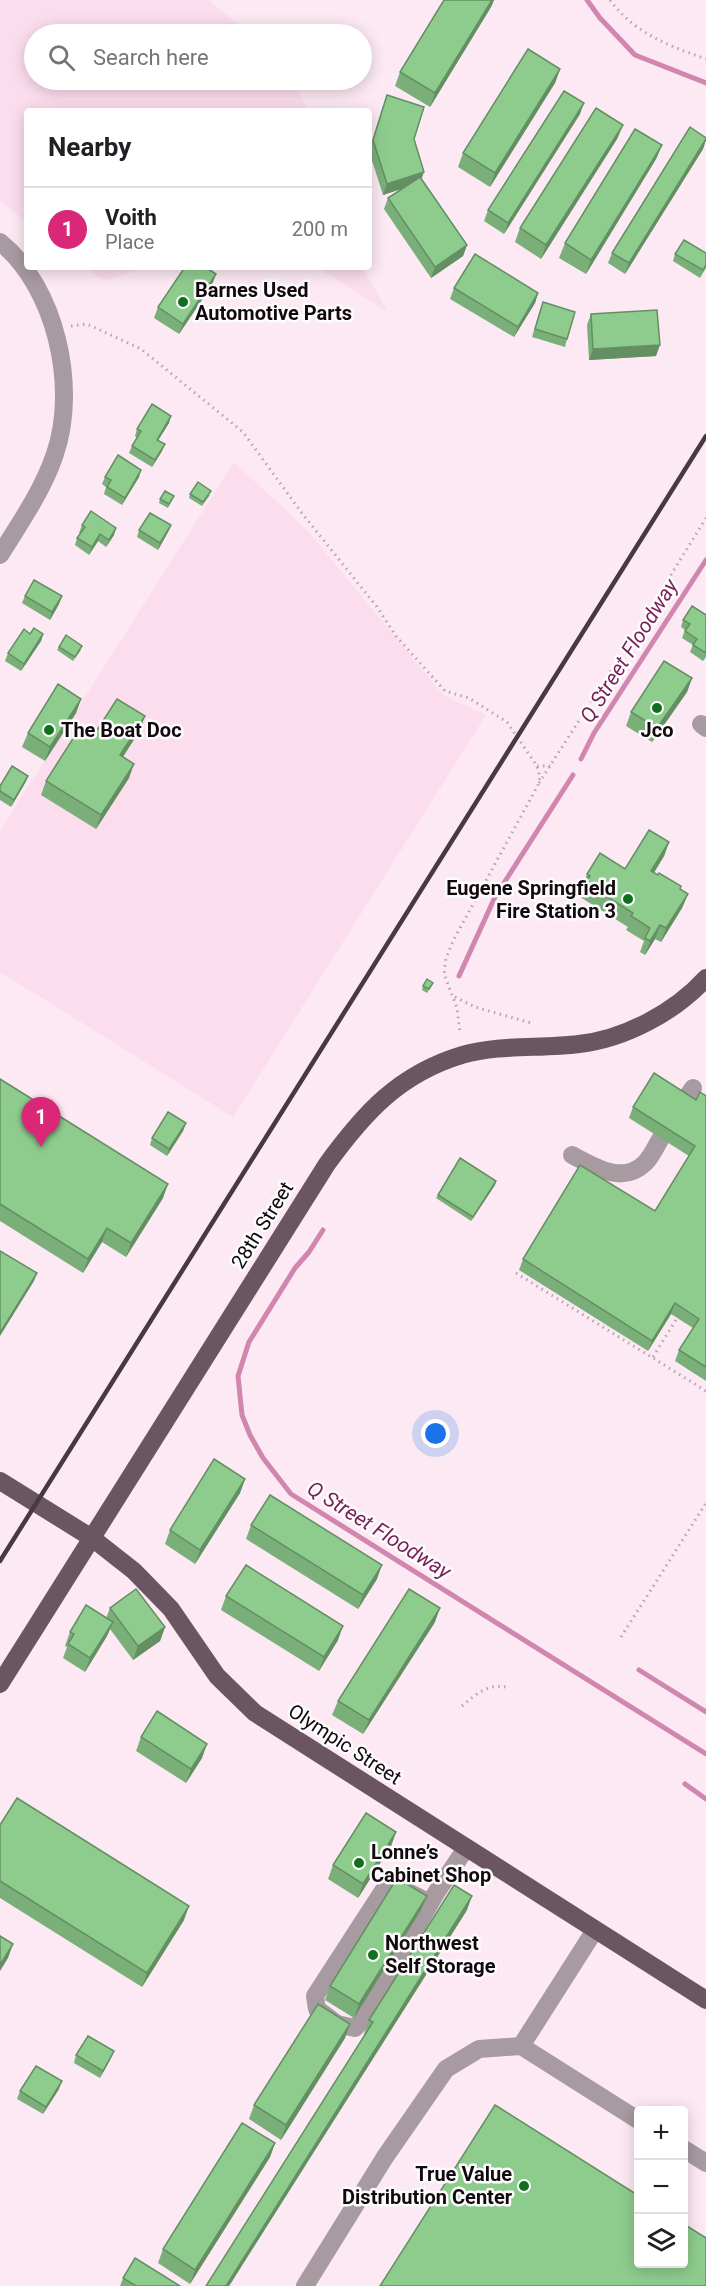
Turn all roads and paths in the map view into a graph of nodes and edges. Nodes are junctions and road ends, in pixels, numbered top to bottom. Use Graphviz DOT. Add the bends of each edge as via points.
graph roads {
  1 [pos="610,0"];
  2 [pos="706,59"];
  3 [pos="0,242"];
  4 [pos="24,267"];
  5 [pos="26,270"];
  6 [pos="55,328"];
  7 [pos="706,518"];
  8 [pos="0,555"];
  9 [pos="537,766"];
  10 [pos="550,766"];
  11 [pos="538,785"];
  12 [pos="706,978"];
  13 [pos="453,996"];
  14 [pos="531,1023"];
  15 [pos="460,1033"];
  16 [pos="688,1085"];
  17 [pos="677,1101"];
  18 [pos="656,1135"];
  19 [pos="575,1150"];
  20 [pos="516,1273"];
  21 [pos="677,1318"];
  22 [pos="653,1358"];
  23 [pos="706,1391"];
  24 [pos="0,1481"];
  25 [pos="706,1503"];
  26 [pos="92,1538"];
  27 [pos="621,1637"];
  28 [pos="0,1684"];
  29 [pos="509,1688"];
  30 [pos="462,1706"];
  31 [pos="466,1848"];
  32 [pos="430,1903"];
  33 [pos="595,1930"];
  34 [pos="706,2000"];
  35 [pos="521,2046"];
  36 [pos="634,2117"];
  37 [pos="688,2152"];
  38 [pos="706,2163"];
  39 [pos="305,2286"];
  1 -- 2 [label="path" via="644,32 664,44"];
  3 -- 4 [label="street"];
  5 -- 6 [label="street"];
  6 -- 8 [label="street" via="64,381 56,453"];
  6 -- 9 [label="path" via="87,324 141,349 243,432 396,636 445,691 469,698 507,722"];
  7 -- 10 [label="path"];
  9 -- 10 [label="path"];
  9 -- 11 [label="path"];
  10 -- 11 [label="path"];
  11 -- 13 [label="path" via="446,958 444,974"];
  12 -- 26 [label="main road, 28th Street" via="668,1011 612,1038 581,1044 496,1048 463,1055 428,1068 376,1104 327,1164"];
  13 -- 14 [label="path" via="475,1007"];
  13 -- 15 [label="path"];
  16 -- 17 [label="street"];
  18 -- 19 [label="street" via="624,1163"];
  20 -- 22 [label="path"];
  21 -- 22 [label="path"];
  22 -- 23 [label="path"];
  24 -- 26 [label="main road, Olympic Street"];
  25 -- 27 [label="path"];
  26 -- 28 [label="main road, 28th Street"];
  26 -- 31 [label="main road, Olympic Street" via="134,1571 171,1610 216,1677 255,1713"];
  29 -- 30 [label="path" via="492,1686"];
  31 -- 32 [label="street"];
  31 -- 33 [label="main road, Olympic Street"];
  32 -- 32 [label="street" via="355,2028 337,2024 317,2009 315,1996 385,1888 394,1885"];
  33 -- 34 [label="main road, Olympic Street"];
  33 -- 35 [label="street"];
  35 -- 36 [label="street"];
  35 -- 39 [label="street" via="479,2049 446,2069 385,2157"];
  37 -- 38 [label="street"];
}
